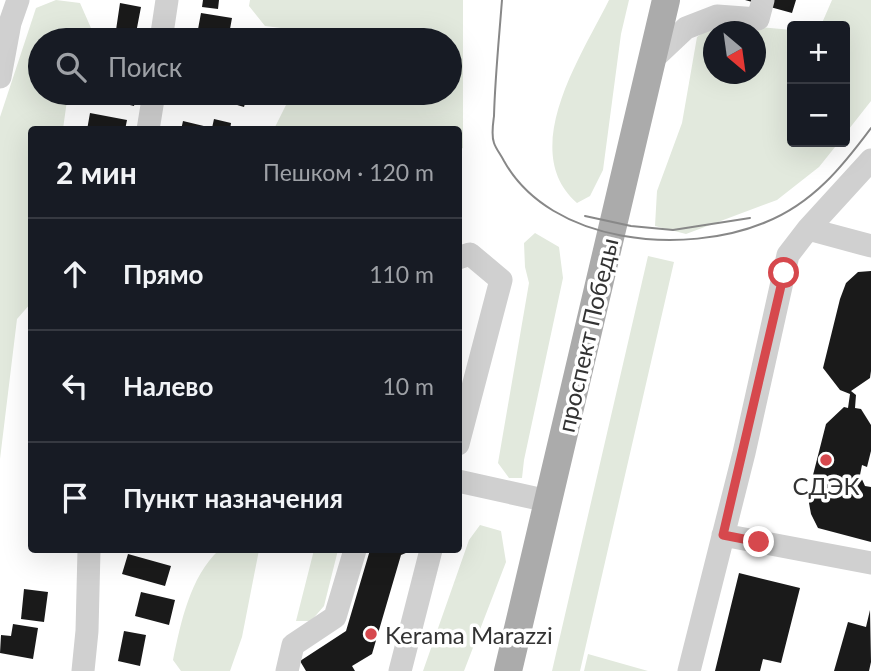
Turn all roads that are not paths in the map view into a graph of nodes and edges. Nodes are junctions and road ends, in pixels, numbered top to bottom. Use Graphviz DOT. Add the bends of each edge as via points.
graph roads {
  1 [pos="18,0"];
  2 [pos="167,0"];
  3 [pos="666,0"];
  4 [pos="763,0"];
  5 [pos="5,22"];
  6 [pos="163,28"];
  7 [pos="652,60"];
  8 [pos="0,77"];
  9 [pos="151,105"];
  10 [pos="149,126"];
  11 [pos="871,160"];
  12 [pos="808,229"];
  13 [pos="871,246"];
  14 [pos="462,257"];
  15 [pos="462,429"];
  16 [pos="462,482"];
  17 [pos="548,501"];
  18 [pos="723,535"];
  19 [pos="89,553"];
  20 [pos="354,553"];
  21 [pos="430,553"];
  22 [pos="871,563"];
  23 [pos="83,671"];
  24 [pos="287,671"];
  25 [pos="400,671"];
  26 [pos="508,671"];
  27 [pos="689,671"];
  1 -- 5 [label="street"];
  2 -- 6 [label="street"];
  3 -- 7 [label="main road, проспект Победы"];
  4 -- 7 [label="street" via="758,19 717,16 706,20 686,28"];
  5 -- 8 [label="street"];
  7 -- 17 [label="main road, проспект Победы"];
  9 -- 10 [label="street"];
  11 -- 12 [label="street"];
  12 -- 13 [label="street"];
  12 -- 18 [label="street" via="788,255"];
  14 -- 15 [label="street" via="470,254 501,280"];
  16 -- 17 [label="street"];
  17 -- 26 [label="main road, проспект Победы"];
  18 -- 22 [label="street"];
  18 -- 27 [label="street"];
  19 -- 23 [label="street"];
  20 -- 24 [label="street" via="335,617 293,645"];
  21 -- 25 [label="street"];
}
